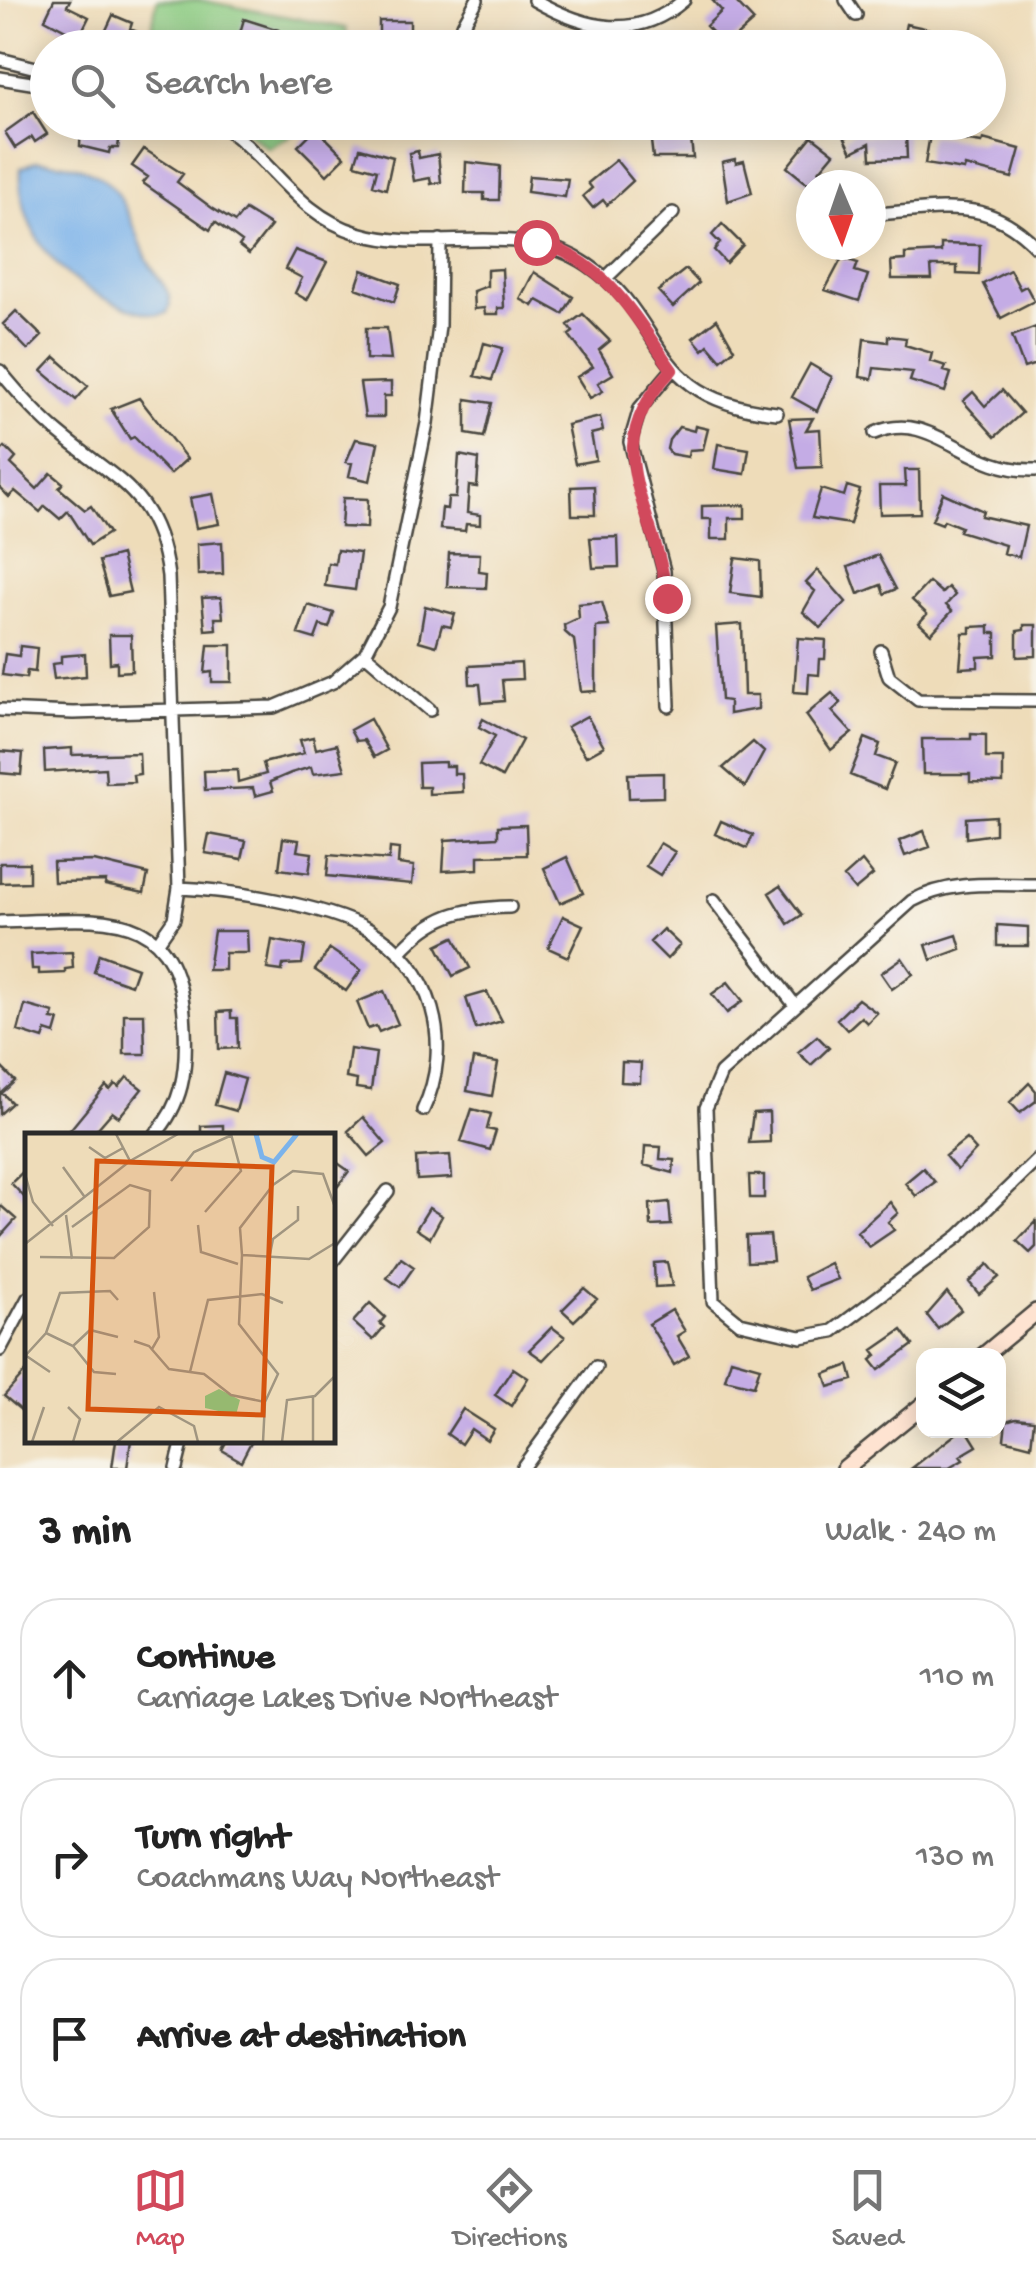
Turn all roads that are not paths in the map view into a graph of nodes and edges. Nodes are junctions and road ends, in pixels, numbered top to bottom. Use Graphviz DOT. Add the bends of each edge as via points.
graph roads {
  1 [pos="477,0"];
  2 [pos="534,0"];
  3 [pos="684,0"];
  4 [pos="846,0"];
  5 [pos="856,15"];
  6 [pos="463,25"];
  7 [pos="0,59"];
  8 [pos="30,66"];
  9 [pos="0,78"];
  10 [pos="30,83"];
  11 [pos="243,140"];
  12 [pos="673,213"];
  13 [pos="886,214"];
  14 [pos="440,240"];
  15 [pos="1036,247"];
  16 [pos="606,278"];
  17 [pos="672,370"];
  18 [pos="0,371"];
  19 [pos="777,413"];
  20 [pos="875,433"];
  21 [pos="1036,470"];
  22 [pos="881,650"];
  23 [pos="364,654"];
  24 [pos="1036,701"];
  25 [pos="669,706"];
  26 [pos="0,710"];
  27 [pos="430,710"];
  28 [pos="172,711"];
  29 [pos="1036,885"];
  30 [pos="180,888"];
  31 [pos="714,900"];
  32 [pos="510,907"];
  33 [pos="0,922"];
  34 [pos="158,942"];
  35 [pos="400,952"];
  36 [pos="794,1004"];
  37 [pos="422,1110"];
  38 [pos="156,1133"];
  39 [pos="1036,1162"];
  40 [pos="388,1190"];
  41 [pos="335,1258"];
  42 [pos="25,1304"];
  43 [pos="1036,1312"];
  44 [pos="992,1348"];
  45 [pos="0,1350"];
  46 [pos="596,1367"];
  47 [pos="916,1410"];
  48 [pos="182,1443"];
  49 [pos="176,1468"];
  50 [pos="522,1468"];
  51 [pos="845,1468"];
  1 -- 6 [label="street"];
  2 -- 3 [label="street" via="578,23 606,28 654,20"];
  4 -- 5 [label="street"];
  7 -- 8 [label="street"];
  9 -- 10 [label="street"];
  11 -- 14 [label="street" via="324,219 377,238"];
  12 -- 16 [label="street"];
  13 -- 15 [label="street" via="981,210 1006,220"];
  14 -- 16 [label="street" via="536,242 564,250"];
  14 -- 23 [label="street" via="438,341 427,423 389,607"];
  16 -- 17 [label="street"];
  17 -- 19 [label="street" via="721,402"];
  17 -- 25 [label="street" via="648,395 630,442 664,571"];
  18 -- 28 [label="street" via="42,418 131,486 153,518 168,576"];
  20 -- 21 [label="street" via="912,425 990,465"];
  22 -- 24 [label="street" via="889,677 918,700"];
  23 -- 27 [label="street"];
  23 -- 28 [label="street" via="333,682 294,701 253,710"];
  26 -- 28 [label="street"];
  28 -- 30 [label="street"];
  29 -- 36 [label="street" via="930,891"];
  30 -- 34 [label="street" via="174,919"];
  30 -- 35 [label="street" via="230,892 345,920"];
  31 -- 36 [label="street"];
  32 -- 35 [label="street" via="442,915"];
  33 -- 34 [label="street" via="108,920"];
  34 -- 38 [label="street" via="180,975 186,1062 176,1104"];
  35 -- 37 [label="street" via="424,987 436,1028 436,1072"];
  36 -- 39 [label="street" via="721,1073 706,1108 710,1286 728,1318 801,1337 833,1331 960,1236"];
  40 -- 41 [label="street"];
  42 -- 45 [label="street"];
  43 -- 44 [label="street"];
  46 -- 50 [label="street"];
  47 -- 51 [label="street"];
  48 -- 49 [label="street"];
}
